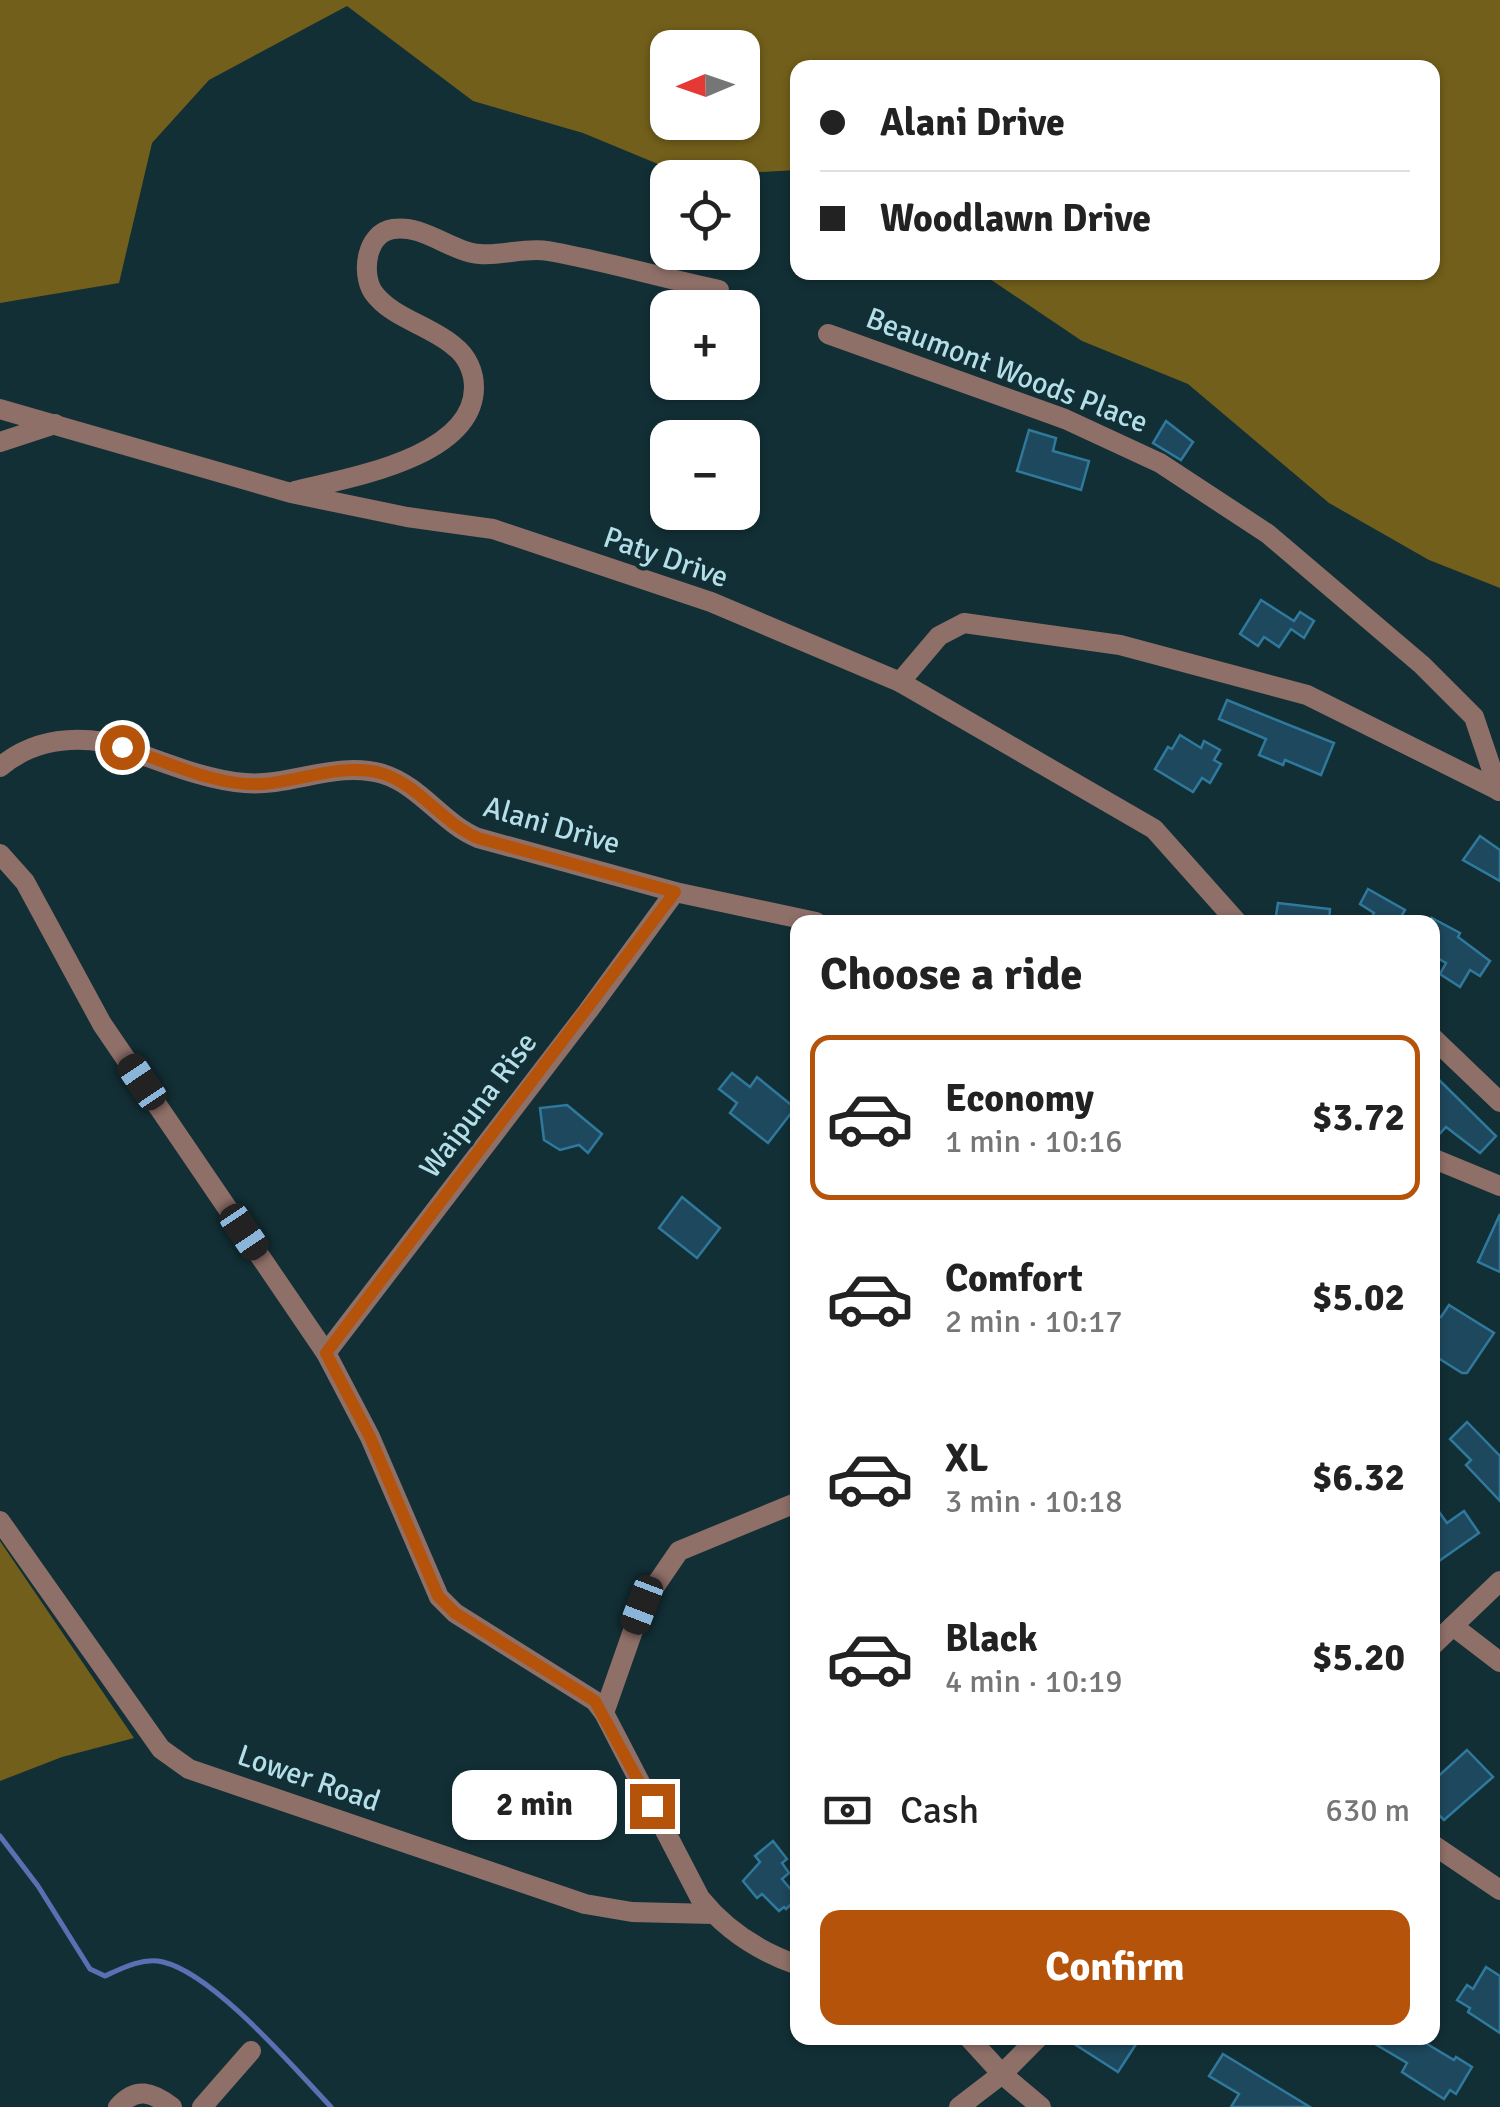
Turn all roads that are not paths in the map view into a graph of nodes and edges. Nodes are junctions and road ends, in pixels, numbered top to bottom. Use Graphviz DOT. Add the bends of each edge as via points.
graph roads {
  1 [pos="719,290"];
  2 [pos="828,334"];
  3 [pos="0,409"];
  4 [pos="56,424"];
  5 [pos="0,442"];
  6 [pos="290,493"];
  7 [pos="900,682"];
  8 [pos="0,767"];
  9 [pos="1500,791"];
  10 [pos="0,854"];
  11 [pos="675,892"];
  12 [pos="1232,915"];
  13 [pos="790,916"];
  14 [pos="1440,1045"];
  15 [pos="1500,1102"];
  16 [pos="1440,1161"];
  17 [pos="1500,1186"];
  18 [pos="326,1353"];
  19 [pos="790,1505"];
  20 [pos="0,1521"];
  21 [pos="1500,1581"];
  22 [pos="1453,1626"];
  23 [pos="1440,1638"];
  24 [pos="1500,1662"];
  25 [pos="604,1712"];
  26 [pos="1440,1849"];
  27 [pos="1500,1890"];
  28 [pos="712,1914"];
  29 [pos="790,1961"];
  30 [pos="975,2045"];
  31 [pos="1031,2045"];
  32 [pos="250,2052"];
  33 [pos="1002,2074"];
  34 [pos="118,2107"];
  35 [pos="172,2107"];
  36 [pos="202,2107"];
  37 [pos="959,2107"];
  38 [pos="1041,2107"];
  1 -- 6 [label="street" via="544,250 478,254 408,229 389,229 368,254 370,286 382,302 459,350 474,379 472,404 459,425 419,454"];
  2 -- 9 [label="street, Beaumont Woods Place" via="1065,418 1160,463 1268,534 1474,717"];
  3 -- 4 [label="street, Paty Drive"];
  4 -- 5 [label="street"];
  4 -- 6 [label="street, Paty Drive"];
  6 -- 7 [label="street, Paty Drive" via="493,528 710,602"];
  7 -- 9 [label="street, Beaumont Woods Place" via="939,636 964,623 1120,645 1307,695"];
  7 -- 12 [label="street, Paty Drive" via="1154,829"];
  8 -- 11 [label="street, Alani Drive" via="30,748 86,739 232,782 380,773 406,784 478,838"];
  10 -- 18 [label="street" via="25,882 102,1024"];
  11 -- 13 [label="street, Alani Drive"];
  11 -- 18 [label="street, Waipuna Rise"];
  14 -- 15 [label="street"];
  16 -- 17 [label="street"];
  18 -- 25 [label="street" via="438,1596"];
  19 -- 25 [label="street" via="679,1551 642,1605"];
  20 -- 28 [label="street, Lower Road" via="162,1749 188,1769 585,1904"];
  21 -- 22 [label="street"];
  22 -- 23 [label="street"];
  22 -- 24 [label="street"];
  25 -- 28 [label="street"];
  26 -- 27 [label="street"];
  28 -- 29 [label="street"];
  30 -- 33 [label="street"];
  31 -- 33 [label="street"];
  32 -- 36 [label="street"];
  33 -- 37 [label="street"];
  33 -- 38 [label="street"];
  34 -- 35 [label="street" via="142,2092"];
}
